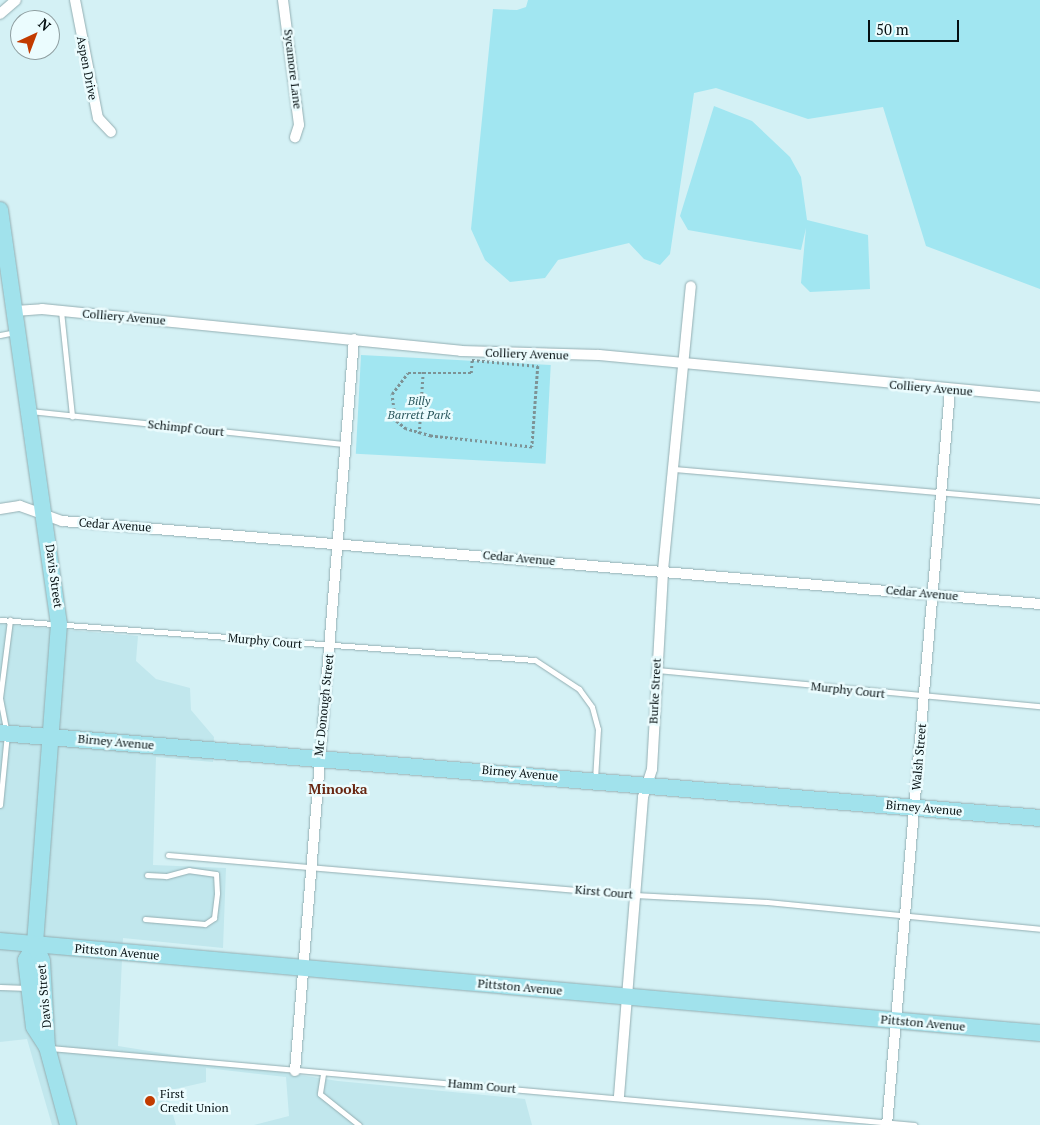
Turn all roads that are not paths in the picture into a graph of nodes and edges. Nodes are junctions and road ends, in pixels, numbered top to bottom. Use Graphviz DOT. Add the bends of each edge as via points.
graph roads {
  1 [pos="16,0"];
  2 [pos="75,0"];
  3 [pos="283,0"];
  4 [pos="0,14"];
  5 [pos="111,132"];
  6 [pos="295,136"];
  7 [pos="0,210"];
  8 [pos="691,286"];
  9 [pos="61,310"];
  10 [pos="15,312"];
  11 [pos="18,331"];
  12 [pos="0,335"];
  13 [pos="354,339"];
  14 [pos="686,364"];
  15 [pos="950,390"];
  16 [pos="1040,397"];
  17 [pos="28,411"];
  18 [pos="72,416"];
  19 [pos="343,444"];
  20 [pos="674,468"];
  21 [pos="943,492"];
  22 [pos="1040,501"];
  23 [pos="0,509"];
  24 [pos="46,516"];
  25 [pos="335,543"];
  26 [pos="663,570"];
  27 [pos="933,594"];
  28 [pos="1040,604"];
  29 [pos="0,620"];
  30 [pos="10,620"];
  31 [pos="60,624"];
  32 [pos="3,640"];
  33 [pos="330,647"];
  34 [pos="656,670"];
  35 [pos="0,698"];
  36 [pos="925,698"];
  37 [pos="1040,706"];
  38 [pos="4,734"];
  39 [pos="52,737"];
  40 [pos="320,758"];
  41 [pos="2,770"];
  42 [pos="595,779"];
  43 [pos="647,784"];
  44 [pos="0,805"];
  45 [pos="915,807"];
  46 [pos="1040,818"];
  47 [pos="168,855"];
  48 [pos="310,868"];
  49 [pos="147,875"];
  50 [pos="635,895"];
  51 [pos="146,918"];
  52 [pos="905,918"];
  53 [pos="1040,929"];
  54 [pos="0,941"];
  55 [pos="35,945"];
  56 [pos="302,968"];
  57 [pos="0,987"];
  58 [pos="27,988"];
  59 [pos="627,997"];
  60 [pos="45,1003"];
  61 [pos="896,1021"];
  62 [pos="1040,1034"];
  63 [pos="47,1047"];
  64 [pos="295,1070"];
  65 [pos="323,1074"];
  66 [pos="619,1096"];
  67 [pos="887,1123"];
  68 [pos="68,1125"];
  69 [pos="359,1125"];
  70 [pos="916,1125"];
  1 -- 4 [label="street"];
  2 -- 5 [label="street, Aspen Drive" via="98,118"];
  3 -- 6 [label="street, Sycamore Lane" via="300,125"];
  7 -- 10 [label="main road, Davis Street"];
  8 -- 14 [label="street, Burke Street"];
  9 -- 10 [label="street, Colliery Avenue"];
  9 -- 13 [label="street, Colliery Avenue"];
  9 -- 18 [label="lane"];
  10 -- 11 [label="main road, Davis Street"];
  11 -- 12 [label="lane"];
  11 -- 17 [label="main road, Davis Street"];
  13 -- 14 [label="street, Colliery Avenue" via="525,356 599,355"];
  13 -- 19 [label="street, Mc Donough Street"];
  14 -- 15 [label="street, Colliery Avenue"];
  14 -- 20 [label="street, Burke Street"];
  15 -- 16 [label="street, Colliery Avenue"];
  15 -- 21 [label="street, Walsh Street"];
  17 -- 18 [label="lane, Schimpf Court"];
  17 -- 24 [label="main road, Davis Street"];
  18 -- 19 [label="lane, Schimpf Court"];
  19 -- 25 [label="street, Mc Donough Street"];
  20 -- 21 [label="lane"];
  20 -- 26 [label="street, Burke Street"];
  21 -- 22 [label="lane"];
  21 -- 27 [label="street, Walsh Street"];
  23 -- 24 [label="street, Cedar Avenue" via="20,506"];
  24 -- 25 [label="street, Cedar Avenue" via="62,521"];
  24 -- 31 [label="main road, Davis Street"];
  25 -- 26 [label="street, Cedar Avenue"];
  25 -- 33 [label="street, Mc Donough Street"];
  26 -- 27 [label="street, Cedar Avenue"];
  26 -- 34 [label="street, Burke Street"];
  27 -- 28 [label="street, Cedar Avenue"];
  27 -- 36 [label="street, Walsh Street"];
  29 -- 30 [label="lane, Murphy Court"];
  30 -- 31 [label="lane, Murphy Court"];
  30 -- 32 [label="lane"];
  31 -- 33 [label="lane, Murphy Court"];
  31 -- 39 [label="main road, Davis Street"];
  32 -- 35 [label="lane"];
  33 -- 40 [label="street, Mc Donough Street"];
  33 -- 42 [label="lane, Murphy Court" via="535,660 557,672 592,707 598,729"];
  34 -- 36 [label="lane, Murphy Court"];
  34 -- 43 [label="street, Burke Street"];
  35 -- 38 [label="lane"];
  36 -- 37 [label="lane, Murphy Court"];
  36 -- 45 [label="street, Walsh Street"];
  38 -- 39 [label="main road, Birney Avenue"];
  38 -- 41 [label="lane"];
  39 -- 40 [label="main road, Birney Avenue"];
  39 -- 55 [label="main road, Davis Street"];
  40 -- 42 [label="main road, Birney Avenue"];
  40 -- 48 [label="street, Mc Donough Street"];
  41 -- 44 [label="lane"];
  42 -- 43 [label="main road, Birney Avenue"];
  43 -- 45 [label="main road, Birney Avenue"];
  43 -- 50 [label="street, Burke Street"];
  45 -- 46 [label="main road, Birney Avenue"];
  45 -- 52 [label="street, Walsh Street"];
  47 -- 48 [label="lane, Kirst Court"];
  48 -- 50 [label="lane, Kirst Court"];
  48 -- 56 [label="street, Mc Donough Street"];
  49 -- 51 [label="lane" via="166,876 189,870 216,874 214,918 205,924"];
  50 -- 52 [label="lane, Kirst Court" via="767,902"];
  50 -- 59 [label="street, Burke Street"];
  52 -- 53 [label="lane, Kirst Court"];
  52 -- 61 [label="street, Walsh Street"];
  54 -- 55 [label="main road, Pittston Avenue"];
  55 -- 56 [label="main road, Pittston Avenue"];
  55 -- 58 [label="main road, Davis Street" via="26,960"];
  55 -- 60 [label="main road, Davis Street" via="42,961"];
  56 -- 59 [label="main road, Pittston Avenue"];
  56 -- 64 [label="street, Mc Donough Street"];
  57 -- 58 [label="lane"];
  58 -- 60 [label="lane"];
  58 -- 63 [label="main road, Davis Street" via="34,1027"];
  59 -- 61 [label="main road, Pittston Avenue"];
  59 -- 66 [label="street, Burke Street"];
  60 -- 63 [label="main road, Davis Street"];
  61 -- 62 [label="main road, Pittston Avenue"];
  61 -- 67 [label="street, Walsh Street"];
  63 -- 64 [label="lane, Hamm Court"];
  63 -- 68 [label="main road, Davis Street"];
  64 -- 65 [label="lane, Hamm Court"];
  65 -- 66 [label="lane, Hamm Court"];
  65 -- 69 [label="lane" via="320,1094"];
  66 -- 67 [label="lane, Hamm Court"];
  67 -- 70 [label="lane, Hamm Court"];
}
